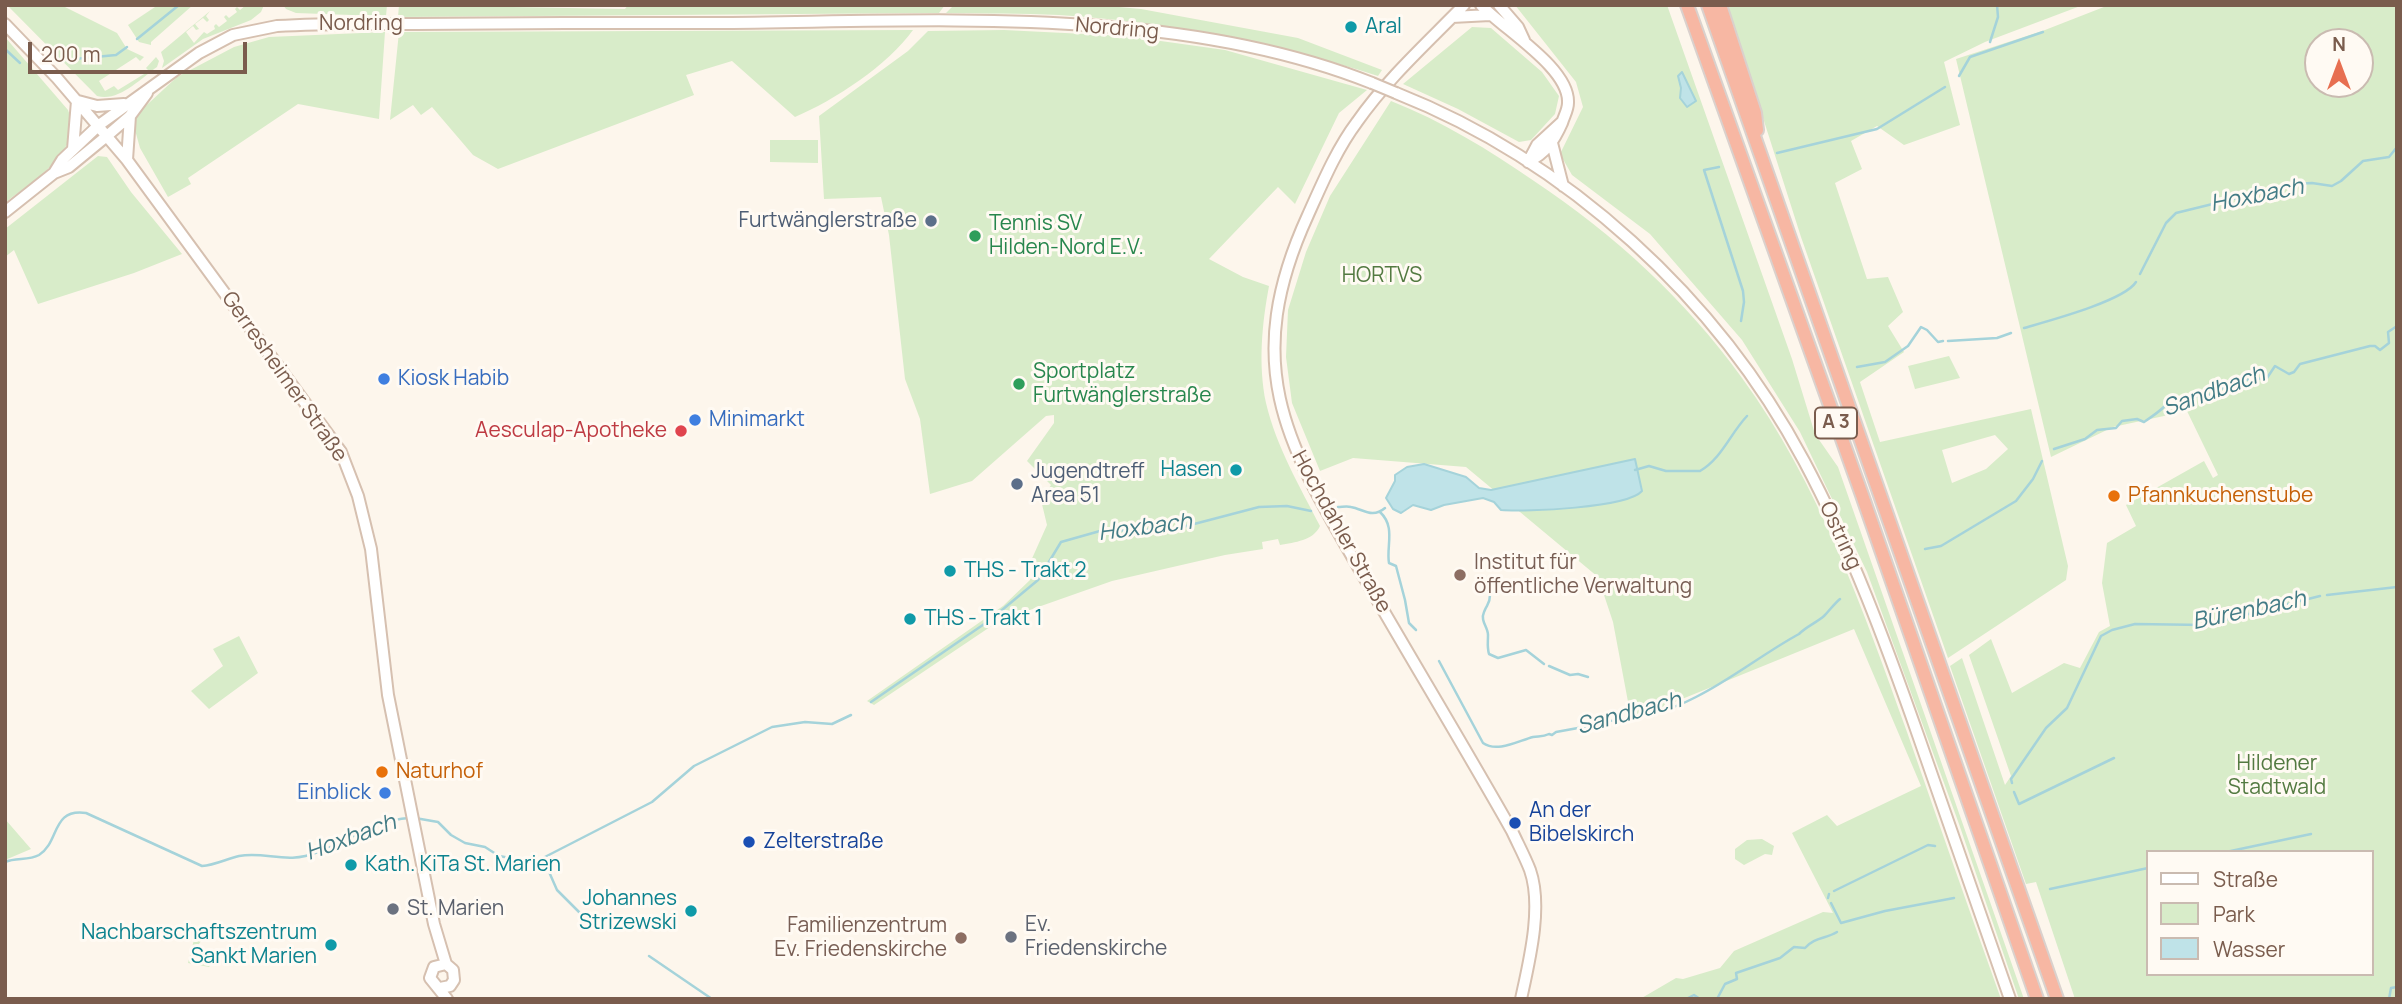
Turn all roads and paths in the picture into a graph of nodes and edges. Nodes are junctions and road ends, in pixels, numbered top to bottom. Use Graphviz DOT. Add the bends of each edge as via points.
graph roads {
  1 [pos="1464,5"];
  2 [pos="1481,5"];
  3 [pos="1686,5"];
  4 [pos="1708,5"];
  5 [pos="1720,5"];
  6 [pos="1501,6"];
  7 [pos="1490,15"];
  8 [pos="1452,17"];
  9 [pos="5,24"];
  10 [pos="1524,40"];
  11 [pos="151,88"];
  12 [pos="77,101"];
  13 [pos="127,103"];
  14 [pos="130,116"];
  15 [pos="1562,122"];
  16 [pos="99,125"];
  17 [pos="107,135"];
  18 [pos="1552,144"];
  19 [pos="73,149"];
  20 [pos="1759,151"];
  21 [pos="127,160"];
  22 [pos="1528,162"];
  23 [pos="54,173"];
  24 [pos="1563,186"];
  25 [pos="5,212"];
  26 [pos="441,965"];
  27 [pos="452,983"];
  28 [pos="440,988"];
  29 [pos="447,999"];
  30 [pos="453,999"];
  31 [pos="1521,999"];
  32 [pos="2010,999"];
  33 [pos="2037,999"];
  34 [pos="2057,999"];
  1 -- 8 [label="main road, Hochdahler Straße"];
  2 -- 7 [label="main road"];
  3 -- 33 [label="highway, A 3"];
  4 -- 20 [label="highway, A 3"];
  5 -- 20 [label="highway" via="1755,113"];
  6 -- 10 [label="main road"];
  7 -- 8 [label="main road"];
  7 -- 10 [label="main road"];
  8 -- 31 [label="main road, Hochdahler Straße" via="1402,68 1347,136 1297,239 1277,307 1274,354 1280,402 1301,464 1512,831 1531,872 1535,916"];
  9 -- 12 [label="main road, Gerresheimer Straße"];
  10 -- 15 [label="main road" via="1566,88 1569,103"];
  11 -- 13 [label="main road, Nordring"];
  11 -- 14 [label="main road, Nordring"];
  11 -- 22 [label="main road, Nordring, bridge" via="222,40 277,26 1047,23 1167,33 1284,56 1396,93 1461,122"];
  12 -- 13 [label="main road" via="106,106"];
  12 -- 16 [label="main road, Gerresheimer Straße"];
  12 -- 19 [label="main road"];
  13 -- 16 [label="main road, Nordring"];
  14 -- 17 [label="main road, Nordring"];
  14 -- 21 [label="main road"];
  15 -- 18 [label="main road"];
  15 -- 22 [label="main road" via="1537,145"];
  16 -- 17 [label="main road, Gerresheimer Straße"];
  16 -- 19 [label="main road, Nordring"];
  17 -- 21 [label="main road, Gerresheimer Straße"];
  17 -- 23 [label="main road, Nordring" via="69,167"];
  18 -- 22 [label="main road"];
  18 -- 24 [label="main road"];
  19 -- 23 [label="main road, Nordring"];
  20 -- 34 [label="highway, A 3"];
  21 -- 26 [label="main road, Gerresheimer Straße" via="341,452 358,496 372,555 388,695"];
  22 -- 24 [label="main road, Ostring"];
  23 -- 25 [label="main road"];
  24 -- 32 [label="main road, Ostring" via="1618,229 1717,331 1803,459 1841,534 1897,676"];
  26 -- 27 [label="main road" via="454,973"];
  26 -- 28 [label="main road" via="430,978"];
  27 -- 28 [label="main road"];
  27 -- 30 [label="main road"];
  28 -- 29 [label="main road"];
}
